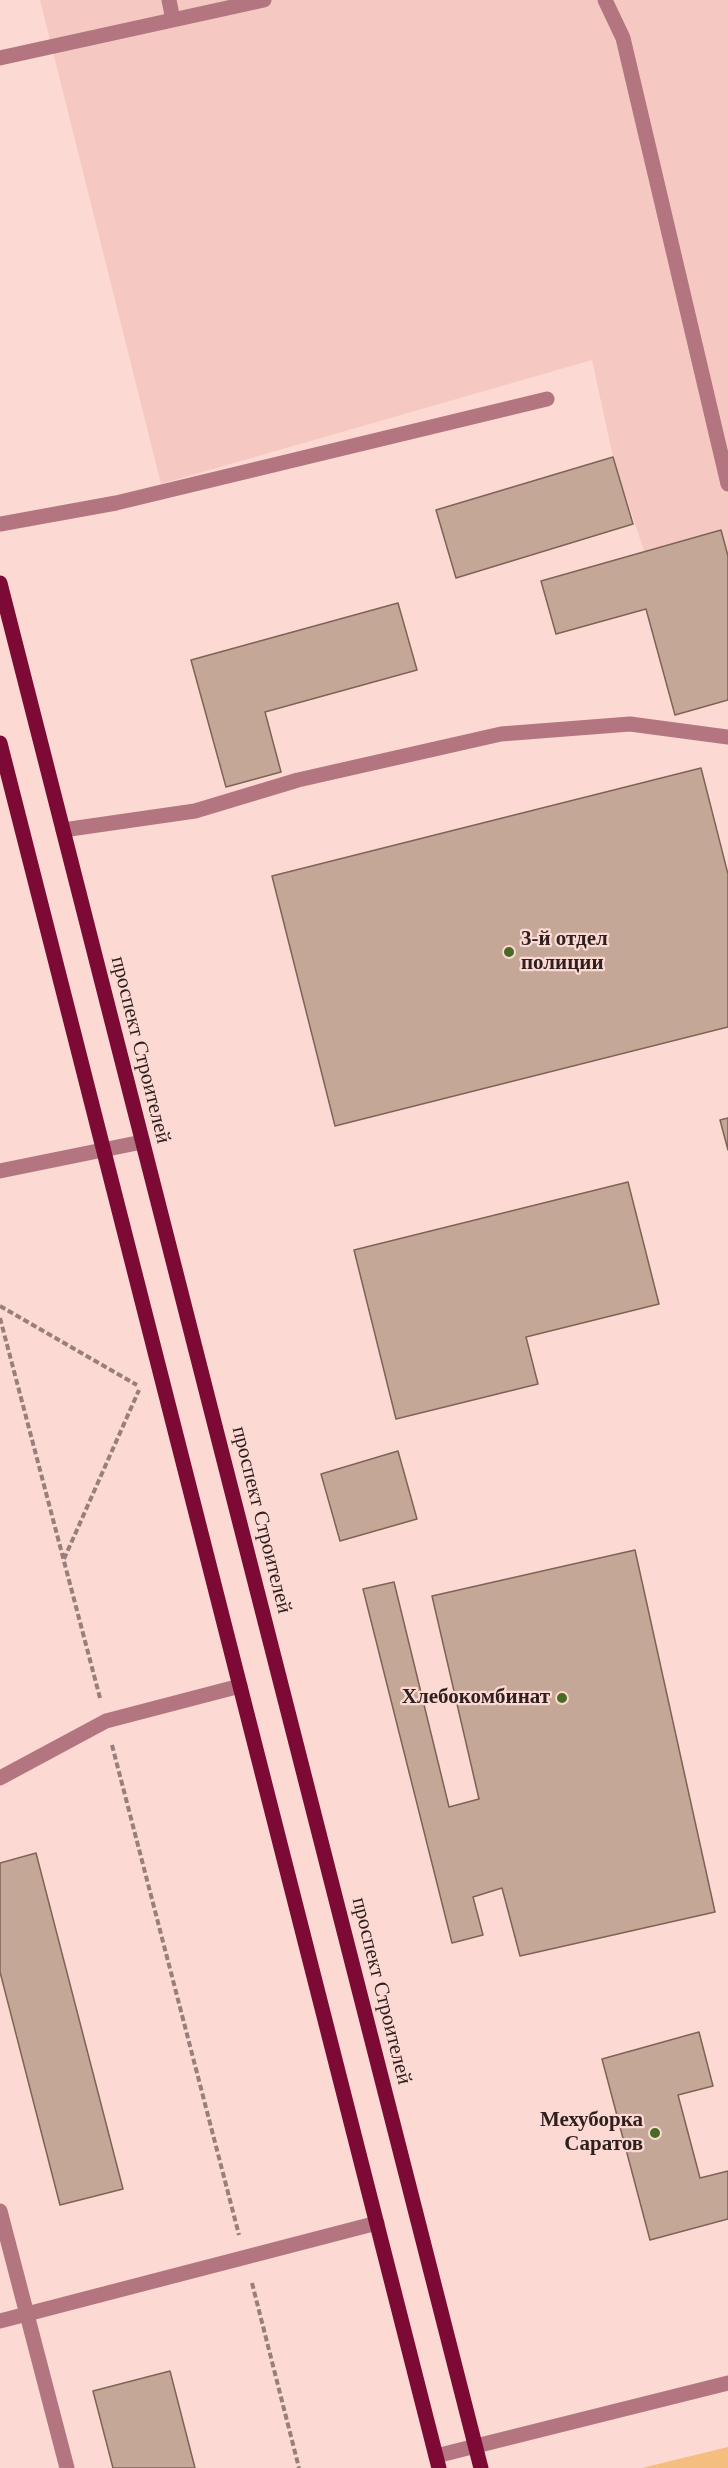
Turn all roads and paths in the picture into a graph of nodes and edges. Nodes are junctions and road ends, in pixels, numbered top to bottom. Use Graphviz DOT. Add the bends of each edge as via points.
graph roads {
  1 [pos="169,0"];
  2 [pos="264,0"];
  3 [pos="605,0"];
  4 [pos="173,20"];
  5 [pos="0,58"];
  6 [pos="548,399"];
  7 [pos="728,484"];
  8 [pos="0,524"];
  9 [pos="0,583"];
  10 [pos="728,737"];
  11 [pos="0,743"];
  12 [pos="4,772"];
  13 [pos="63,830"];
  14 [pos="142,1143"];
  15 [pos="104,1151"];
  16 [pos="0,1171"];
  17 [pos="0,1306"];
  18 [pos="0,1318"];
  19 [pos="64,1559"];
  20 [pos="240,1686"];
  21 [pos="106,1721"];
  22 [pos="0,1778"];
  23 [pos="0,2211"];
  24 [pos="377,2223"];
  25 [pos="245,2257"];
  26 [pos="27,2314"];
  27 [pos="0,2321"];
  28 [pos="728,2383"];
  29 [pos="476,2446"];
  30 [pos="438,2462"];
  31 [pos="67,2468"];
  32 [pos="299,2468"];
  33 [pos="481,2468"];
  1 -- 4 [label="street"];
  2 -- 4 [label="street"];
  3 -- 7 [label="street" via="623,38"];
  4 -- 5 [label="street"];
  6 -- 8 [label="street" via="116,503"];
  9 -- 13 [label="main road, проспект Строителей"];
  10 -- 13 [label="street" via="630,724 501,734 298,780 195,811"];
  11 -- 12 [label="main road"];
  12 -- 15 [label="main road"];
  13 -- 14 [label="main road, проспект Строителей"];
  14 -- 15 [label="street"];
  14 -- 29 [label="main road, проспект Строителей"];
  15 -- 16 [label="street"];
  15 -- 20 [label="main road"];
  17 -- 19 [label="path" via="140,1386"];
  18 -- 19 [label="path"];
  19 -- 21 [label="path"];
  20 -- 21 [label="street"];
  20 -- 24 [label="main road"];
  21 -- 22 [label="street"];
  21 -- 25 [label="path"];
  23 -- 26 [label="street"];
  24 -- 25 [label="street"];
  24 -- 30 [label="main road"];
  25 -- 26 [label="street"];
  25 -- 32 [label="path"];
  26 -- 27 [label="street"];
  26 -- 31 [label="street"];
  28 -- 29 [label="street"];
  29 -- 30 [label="street"];
  29 -- 33 [label="main road, проспект Строителей"];
}
